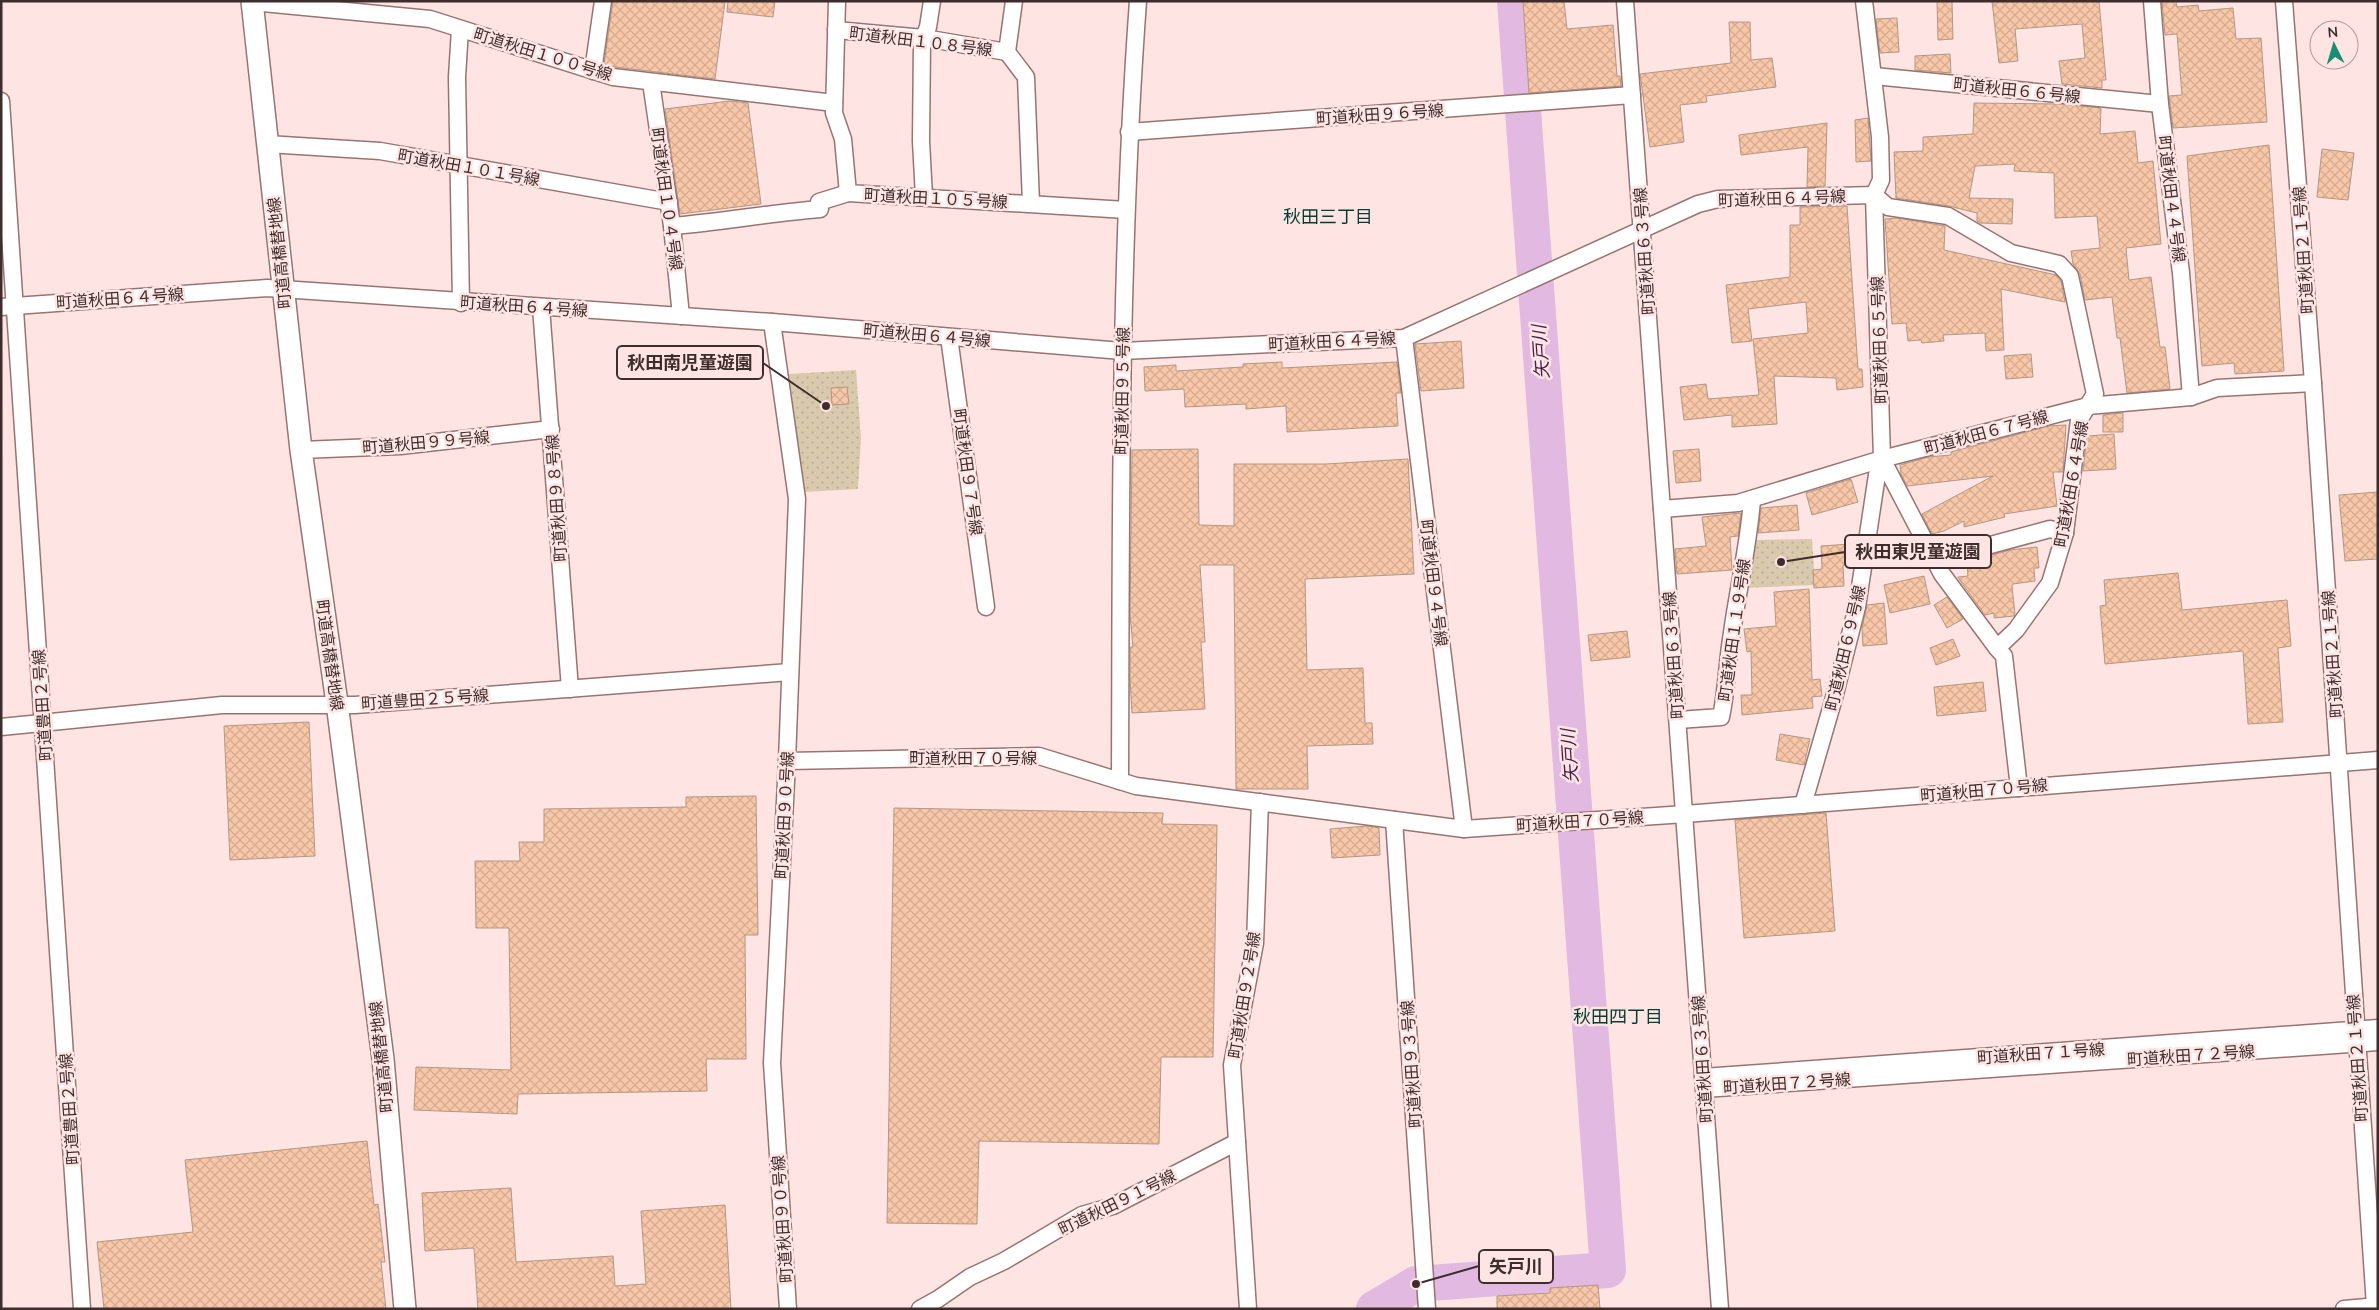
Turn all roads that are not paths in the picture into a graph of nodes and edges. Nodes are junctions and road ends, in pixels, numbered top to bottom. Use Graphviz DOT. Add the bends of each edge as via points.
graph roads {
  1 [pos="603,1"];
  2 [pos="837,1"];
  3 [pos="932,1"];
  4 [pos="1014,1"];
  5 [pos="1138,1"];
  6 [pos="1625,1"];
  7 [pos="1864,1"];
  8 [pos="2152,1"];
  9 [pos="2284,1"];
  10 [pos="252,2"];
  11 [pos="460,29"];
  12 [pos="836,30"];
  13 [pos="924,38"];
  14 [pos="1007,52"];
  15 [pos="593,71"];
  16 [pos="1874,76"];
  17 [pos="651,82"];
  18 [pos="1632,95"];
  19 [pos="1,101"];
  20 [pos="834,103"];
  21 [pos="2160,104"];
  22 [pos="1129,132"];
  23 [pos="267,144"];
  24 [pos="459,166"];
  25 [pos="848,193"];
  26 [pos="1874,195"];
  27 [pos="924,197"];
  28 [pos="669,202"];
  29 [pos="1031,203"];
  30 [pos="1126,210"];
  31 [pos="672,226"];
  32 [pos="1642,230"];
  33 [pos="283,289"];
  34 [pos="460,303"];
  35 [pos="9,306"];
  36 [pos="540,307"];
  37 [pos="681,316"];
  38 [pos="772,322"];
  39 [pos="949,337"];
  40 [pos="1404,338"];
  41 [pos="1122,351"];
  42 [pos="2314,383"];
  43 [pos="2191,397"];
  44 [pos="2088,406"];
  45 [pos="551,429"];
  46 [pos="301,450"];
  47 [pos="1882,459"];
  48 [pos="1752,499"];
  49 [pos="1662,510"];
  50 [pos="2065,533"];
  51 [pos="1935,560"];
  52 [pos="986,607"];
  53 [pos="1998,648"];
  54 [pos="790,672"];
  55 [pos="570,689"];
  56 [pos="337,703"];
  57 [pos="1678,720"];
  58 [pos="43,723"];
  59 [pos="1,727"];
  60 [pos="2378,760"];
  61 [pos="787,761"];
  62 [pos="2339,763"];
  63 [pos="1120,781"];
  64 [pos="2019,788"];
  65 [pos="1260,802"];
  66 [pos="1803,805"];
  67 [pos="1685,814"];
  68 [pos="1394,820"];
  69 [pos="1464,829"];
  70 [pos="2378,1028"];
  71 [pos="2356,1036"];
  72 [pos="2378,1042"];
  73 [pos="1704,1083"];
  74 [pos="1237,1142"];
  75 [pos="2376,1306"];
  76 [pos="82,1309"];
  77 [pos="406,1309"];
  78 [pos="788,1309"];
  79 [pos="920,1309"];
  80 [pos="1248,1309"];
  81 [pos="1428,1309"];
  82 [pos="1720,1309"];
  83 [pos="2344,1309"];
  1 -- 15 [label="street"];
  2 -- 12 [label="street, 町道秋田１０５号線"];
  3 -- 13 [label="street"];
  4 -- 14 [label="street"];
  5 -- 22 [label="street, 町道秋田９５号線"];
  6 -- 18 [label="street, 町道秋田６３号線"];
  7 -- 16 [label="street, 町道秋田６５号線"];
  8 -- 21 [label="street, 町道秋田４４号線"];
  9 -- 42 [label="street, 町道秋田２１号線"];
  10 -- 11 [label="street, 町道秋田１００号線" via="430,19"];
  10 -- 23 [label="street, 町道高橋替地線"];
  11 -- 15 [label="street, 町道秋田１００号線"];
  11 -- 24 [label="street" via="457,77"];
  12 -- 13 [label="street, 町道秋田１０８号線"];
  12 -- 20 [label="street, 町道秋田１０５号線"];
  13 -- 14 [label="street, 町道秋田１０８号線"];
  13 -- 27 [label="street" via="921,141"];
  14 -- 29 [label="street" via="1026,77"];
  15 -- 17 [label="street, 町道秋田１００号線"];
  16 -- 21 [label="street, 町道秋田６６号線"];
  16 -- 26 [label="street, 町道秋田６５号線" via="1881,180"];
  17 -- 20 [label="street, 町道秋田１００号線"];
  17 -- 28 [label="street, 町道秋田１０４号線"];
  18 -- 22 [label="street, 町道秋田９６号線"];
  18 -- 32 [label="street, 町道秋田６３号線"];
  19 -- 35 [label="street, 町道豊田２号線"];
  20 -- 25 [label="street, 町道秋田１０５号線" via="843,139"];
  21 -- 43 [label="street, 町道秋田４４号線" via="2179,254"];
  22 -- 30 [label="street, 町道秋田９５号線"];
  23 -- 24 [label="street, 町道秋田１０１号線" via="380,151"];
  23 -- 33 [label="street, 町道高橋替地線"];
  24 -- 28 [label="street, 町道秋田１０１号線"];
  24 -- 34 [label="street"];
  25 -- 27 [label="street, 町道秋田１０５号線"];
  25 -- 31 [label="street" via="819,202 820,209"];
  26 -- 32 [label="street, 町道秋田６４号線" via="1718,199 1698,204"];
  26 -- 44 [label="street, 町道秋田６４号線" via="1888,207 1948,216 2011,253 2059,264 2070,276 2095,394"];
  26 -- 47 [label="street, 町道秋田６５号線"];
  27 -- 29 [label="street, 町道秋田１０５号線"];
  28 -- 31 [label="street, 町道秋田１０４号線"];
  29 -- 30 [label="street, 町道秋田１０５号線"];
  30 -- 41 [label="street, 町道秋田９５号線"];
  31 -- 37 [label="street, 町道秋田１０４号線"];
  32 -- 40 [label="street, 町道秋田６４号線"];
  32 -- 49 [label="street, 町道秋田６３号線"];
  33 -- 34 [label="street, 町道秋田６４号線"];
  33 -- 35 [label="street, 町道秋田６４号線"];
  33 -- 46 [label="street, 町道高橋替地線"];
  34 -- 36 [label="street, 町道秋田６４号線"];
  35 -- 58 [label="street, 町道豊田２号線"];
  36 -- 37 [label="street, 町道秋田６４号線"];
  36 -- 45 [label="street, 町道秋田９８号線"];
  37 -- 38 [label="street, 町道秋田６４号線"];
  38 -- 39 [label="street, 町道秋田６４号線"];
  38 -- 54 [label="street, 町道秋田９０号線" via="797,499"];
  39 -- 41 [label="street, 町道秋田６４号線"];
  39 -- 52 [label="street, 町道秋田９７号線"];
  40 -- 41 [label="street, 町道秋田６４号線"];
  40 -- 69 [label="street, 町道秋田９４号線"];
  41 -- 63 [label="street, 町道秋田９５号線"];
  42 -- 43 [label="street, 町道秋田６７号線" via="2217,388"];
  42 -- 62 [label="street, 町道秋田２１号線"];
  43 -- 44 [label="street, 町道秋田６７号線"];
  44 -- 47 [label="street, 町道秋田６７号線"];
  44 -- 50 [label="street, 町道秋田６４号線" via="2079,420"];
  45 -- 46 [label="street, 町道秋田９９号線" via="400,446"];
  45 -- 55 [label="street, 町道秋田９８号線"];
  46 -- 56 [label="street, 町道高橋替地線"];
  47 -- 48 [label="street, 町道秋田６７号線"];
  47 -- 51 [label="street, 町道秋田６５号線"];
  47 -- 66 [label="street, 町道秋田６９号線" via="1857,607"];
  48 -- 49 [label="street, 町道秋田６７号線" via="1738,504"];
  48 -- 57 [label="street, 町道秋田１１９号線" via="1721,717"];
  49 -- 57 [label="street, 町道秋田６３号線"];
  50 -- 51 [label="street" via="2050,529"];
  50 -- 53 [label="street, 町道秋田６４号線" via="2050,583 2016,630"];
  51 -- 53 [label="street, 町道秋田６５号線"];
  53 -- 64 [label="street" via="2004,656"];
  54 -- 55 [label="street, 町道豊田２５号線"];
  54 -- 61 [label="street, 町道秋田９０号線"];
  55 -- 56 [label="street, 町道豊田２５号線" via="355,705"];
  56 -- 58 [label="street, 町道豊田２５号線" via="222,704"];
  56 -- 77 [label="street, 町道高橋替地線" via="383,1059"];
  57 -- 67 [label="street, 町道秋田６３号線"];
  58 -- 59 [label="street, 町道豊田２５号線"];
  58 -- 76 [label="street, 町道豊田２号線"];
  60 -- 62 [label="street, 町道秋田７０号線"];
  61 -- 63 [label="street, 町道秋田７０号線" via="1039,756"];
  61 -- 78 [label="street, 町道秋田９０号線" via="772,1062"];
  62 -- 64 [label="street, 町道秋田７０号線"];
  62 -- 71 [label="street, 町道秋田２１号線"];
  63 -- 65 [label="street, 町道秋田７０号線" via="1136,786"];
  64 -- 66 [label="street, 町道秋田７０号線"];
  65 -- 68 [label="street, 町道秋田７０号線"];
  65 -- 74 [label="street, 町道秋田９２号線" via="1255,943 1232,1064"];
  66 -- 67 [label="street, 町道秋田７０号線"];
  67 -- 69 [label="street, 町道秋田７０号線"];
  67 -- 73 [label="street, 町道秋田６３号線"];
  68 -- 69 [label="street, 町道秋田７０号線"];
  68 -- 81 [label="street, 町道秋田９３号線"];
  70 -- 71 [label="street, 町道秋田７１号線"];
  71 -- 72 [label="street"];
  71 -- 73 [label="street, 町道秋田７１号線"];
  71 -- 75 [label="street, 町道秋田２１号線"];
  73 -- 82 [label="street, 町道秋田６３号線"];
  74 -- 79 [label="street, 町道秋田９１号線" via="1113,1206 1082,1215 970,1277"];
  74 -- 80 [label="street, 町道秋田９２号線"];
  75 -- 83 [label="street"];
}
